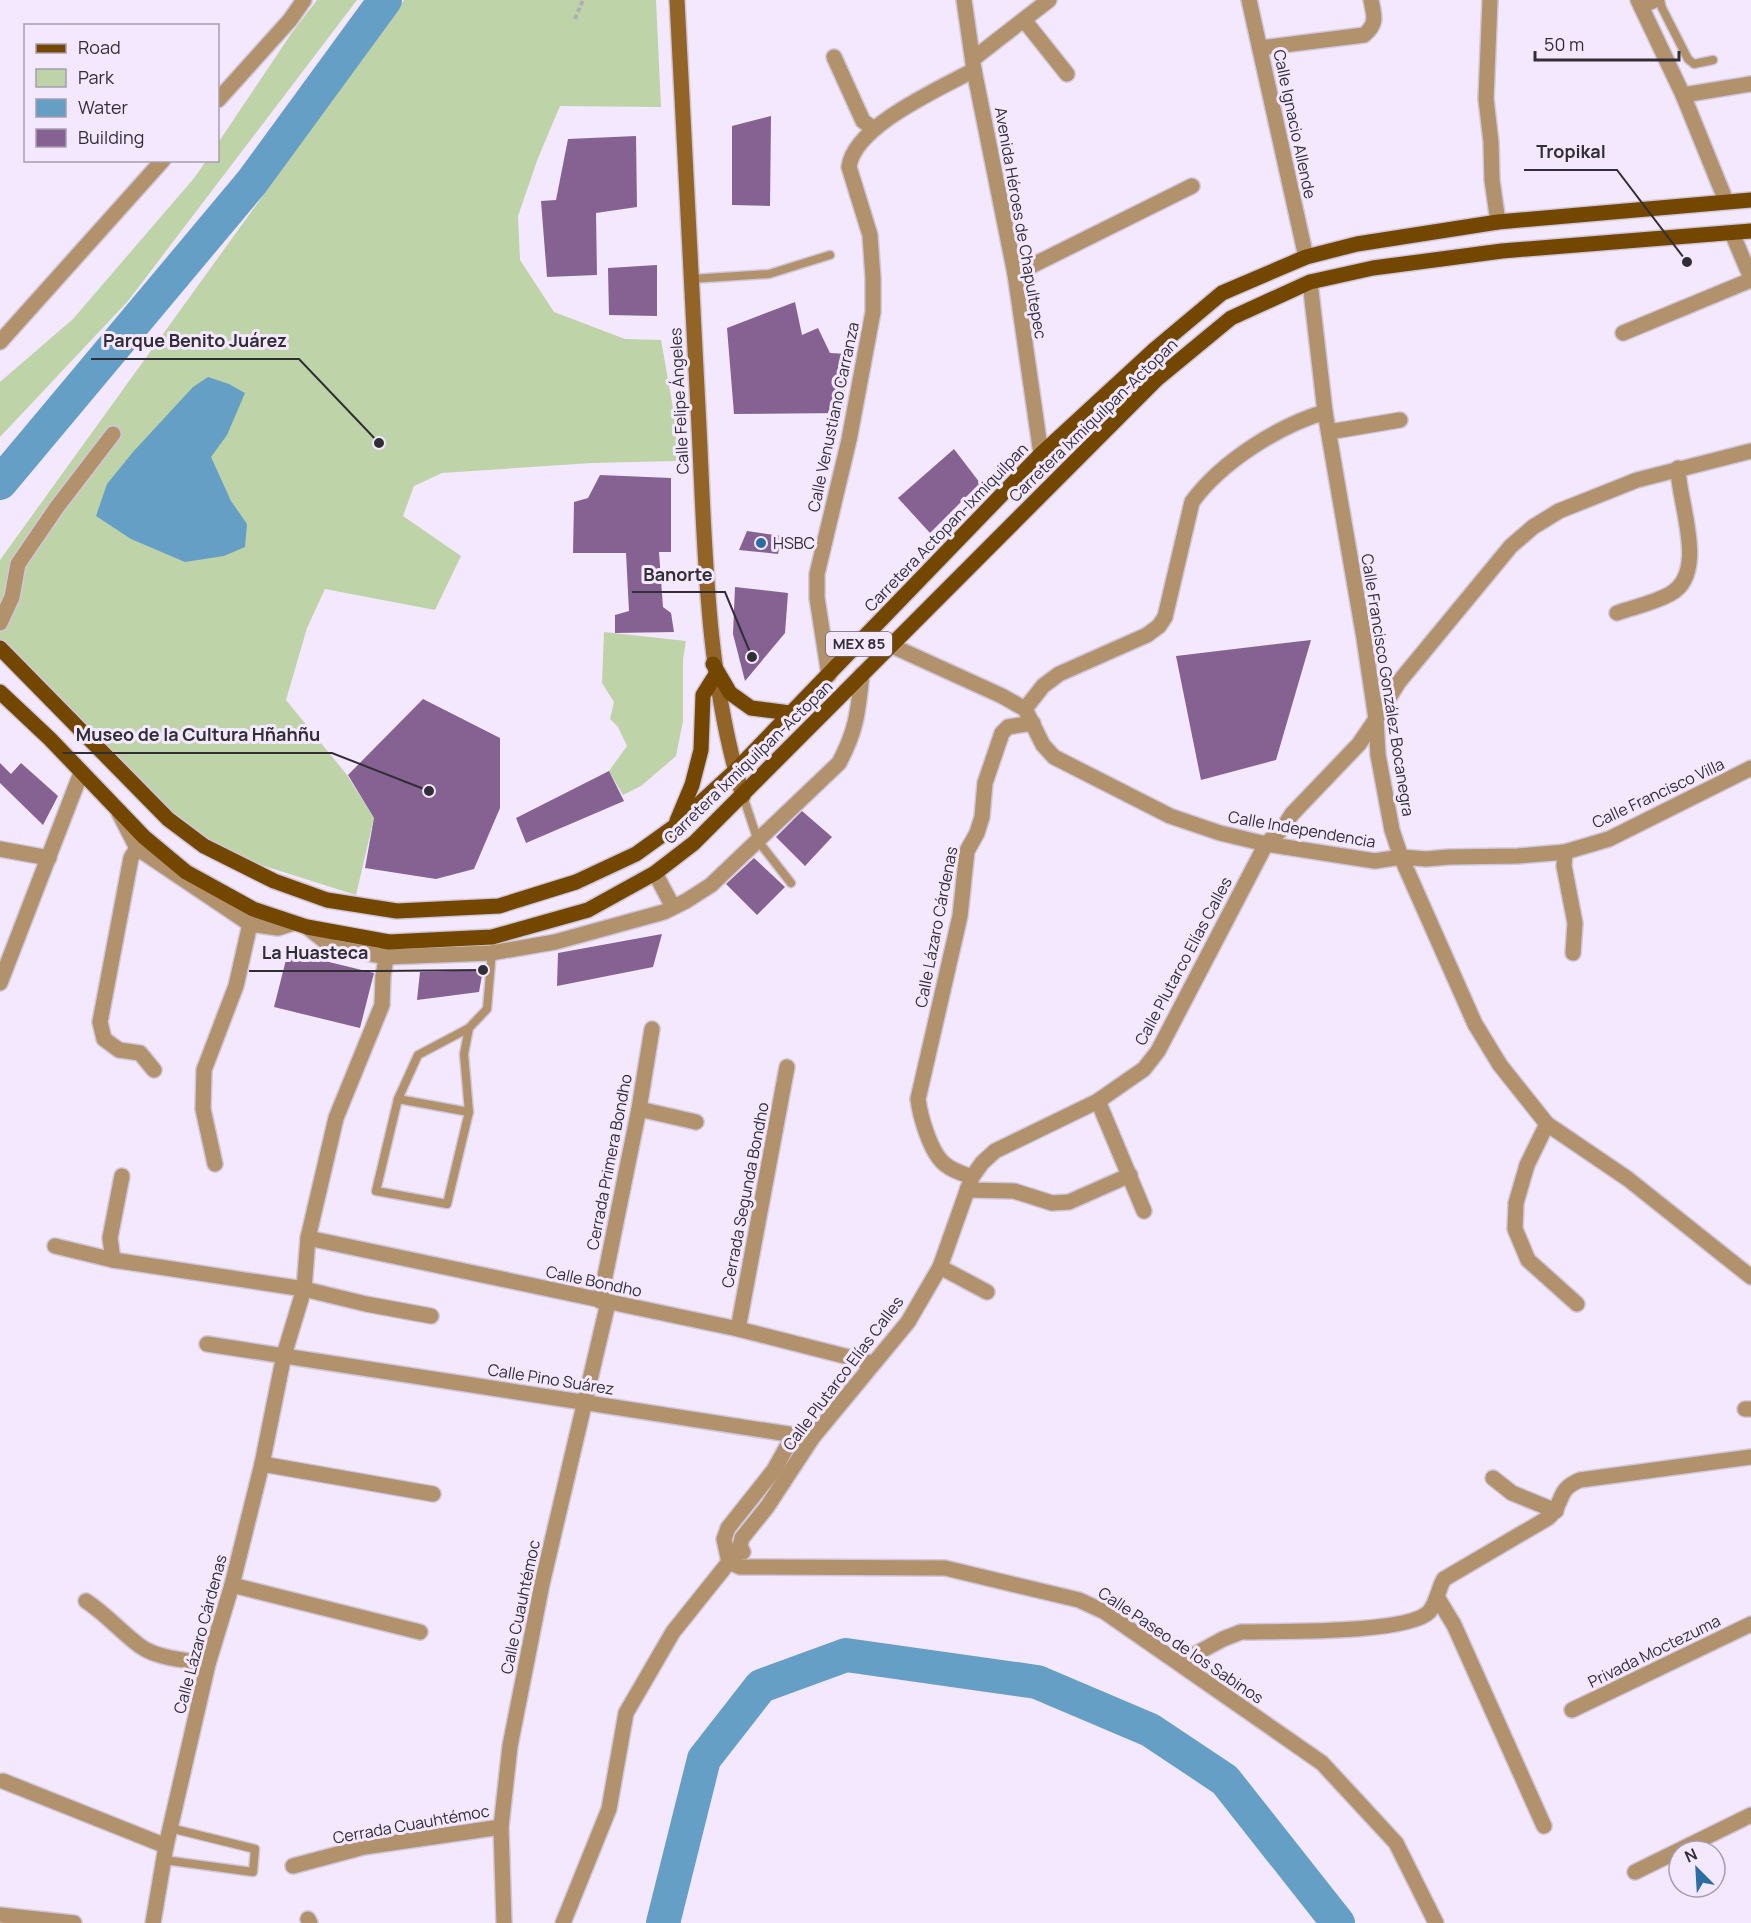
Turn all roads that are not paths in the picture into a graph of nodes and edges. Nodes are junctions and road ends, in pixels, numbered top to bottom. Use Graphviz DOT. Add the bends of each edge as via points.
graph roads {
  1 [pos="304,0"];
  2 [pos="677,0"];
  3 [pos="964,0"];
  4 [pos="1049,0"];
  5 [pos="1249,0"];
  6 [pos="1371,0"];
  7 [pos="1490,0"];
  8 [pos="1660,0"];
  9 [pos="1645,2"];
  10 [pos="1024,20"];
  11 [pos="1260,48"];
  12 [pos="834,57"];
  13 [pos="1713,60"];
  14 [pos="974,64"];
  15 [pos="1067,74"];
  16 [pos="1751,84"];
  17 [pos="1683,95"];
  18 [pos="219,99"];
  19 [pos="874,129"];
  20 [pos="161,162"];
  21 [pos="1192,186"];
  22 [pos="1751,200"];
  23 [pos="1726,201"];
  24 [pos="1498,222"];
  25 [pos="1751,231"];
  26 [pos="1732,233"];
  27 [pos="830,255"];
  28 [pos="1306,256"];
  29 [pos="1015,274"];
  30 [pos="691,279"];
  31 [pos="1751,279"];
  32 [pos="1310,282"];
  33 [pos="1623,333"];
  34 [pos="0,342"];
  35 [pos="1325,412"];
  36 [pos="1400,420"];
  37 [pos="1329,432"];
  38 [pos="113,434"];
  39 [pos="1751,451"];
  40 [pos="1041,454"];
  41 [pos="1678,468"];
  42 [pos="1617,613"];
  43 [pos="0,623"];
  44 [pos="890,645"];
  45 [pos="0,648"];
  46 [pos="714,670"];
  47 [pos="862,674"];
  48 [pos="829,675"];
  49 [pos="0,692"];
  50 [pos="790,713"];
  51 [pos="1029,716"];
  52 [pos="1377,719"];
  53 [pos="1751,768"];
  54 [pos="735,771"];
  55 [pos="81,773"];
  56 [pos="743,796"];
  57 [pos="675,826"];
  58 [pos="758,841"];
  59 [pos="140,843"];
  60 [pos="1266,844"];
  61 [pos="0,849"];
  62 [pos="1565,852"];
  63 [pos="1401,857"];
  64 [pos="49,858"];
  65 [pos="655,873"];
  66 [pos="791,883"];
  67 [pos="673,907"];
  68 [pos="575,914"];
  69 [pos="250,924"];
  70 [pos="300,925"];
  71 [pos="583,934"];
  72 [pos="492,937"];
  73 [pos="389,942"];
  74 [pos="491,953"];
  75 [pos="1573,953"];
  76 [pos="386,957"];
  77 [pos="0,983"];
  78 [pos="469,1028"];
  79 [pos="652,1029"];
  80 [pos="787,1067"];
  81 [pos="154,1070"];
  82 [pos="398,1099"];
  83 [pos="1098,1101"];
  84 [pos="639,1109"];
  85 [pos="469,1112"];
  86 [pos="696,1122"];
  87 [pos="1547,1124"];
  88 [pos="215,1164"];
  89 [pos="1130,1175"];
  90 [pos="122,1176"];
  91 [pos="970,1184"];
  92 [pos="1144,1211"];
  93 [pos="308,1238"];
  94 [pos="55,1246"];
  95 [pos="113,1260"];
  96 [pos="940,1267"];
  97 [pos="1751,1276"];
  98 [pos="304,1289"];
  99 [pos="987,1292"];
  100 [pos="604,1302"];
  101 [pos="1577,1304"];
  102 [pos="431,1316"];
  103 [pos="738,1329"];
  104 [pos="207,1344"];
  105 [pos="284,1355"];
  106 [pos="872,1363"];
  107 [pos="585,1402"];
  108 [pos="793,1436"];
  109 [pos="813,1437"];
  110 [pos="1751,1457"];
  111 [pos="262,1464"];
  112 [pos="1493,1478"];
  113 [pos="433,1494"];
  114 [pos="1556,1511"];
  115 [pos="743,1552"];
  116 [pos="729,1562"];
  117 [pos="785,1568"];
  118 [pos="232,1585"];
  119 [pos="1437,1597"];
  120 [pos="86,1601"];
  121 [pos="1751,1624"];
  122 [pos="420,1632"];
  123 [pos="1179,1663"];
  124 [pos="208,1664"];
  125 [pos="1572,1710"];
  126 [pos="3,1781"];
  127 [pos="1751,1815"];
  128 [pos="1544,1826"];
  129 [pos="501,1827"];
  130 [pos="170,1828"];
  131 [pos="165,1853"];
  132 [pos="293,1866"];
  133 [pos="1635,1872"];
  134 [pos="0,1915"];
  135 [pos="74,1923"];
  136 [pos="153,1923"];
  137 [pos="504,1923"];
  138 [pos="563,1923"];
  139 [pos="1436,1923"];
  1 -- 18 [label="street"];
  2 -- 30 [label="main road, Calle Felipe Ángeles"];
  3 -- 14 [label="street, Avenida Héroes de Chapultepec"];
  4 -- 10 [label="street"];
  5 -- 11 [label="street, Calle Ignacio Allende"];
  6 -- 11 [label="street" via="1374,19 1372,28 1364,35"];
  7 -- 24 [label="street" via="1486,99"];
  8 -- 13 [label="lane" via="1688,59 1694,64"];
  9 -- 17 [label="street"];
  10 -- 14 [label="street"];
  10 -- 15 [label="street"];
  11 -- 28 [label="street, Calle Ignacio Allende"];
  12 -- 19 [label="street" via="863,121"];
  14 -- 19 [label="street"];
  14 -- 29 [label="street, Avenida Héroes de Chapultepec"];
  16 -- 17 [label="street"];
  17 -- 23 [label="street"];
  19 -- 48 [label="street, Calle Venustiano Carranza" via="850,156 849,167 870,235 873,312 849,440 817,574"];
  20 -- 34 [label="street"];
  21 -- 29 [label="street"];
  22 -- 23 [label="main road, Carretera Actopan-Ixmiquilpan / MEX 85"];
  23 -- 24 [label="main road, Carretera Actopan-Ixmiquilpan / MEX 85"];
  24 -- 28 [label="main road, Carretera Actopan-Ixmiquilpan / MEX 85"];
  25 -- 26 [label="main road, Carretera Ixmiquilpan-Actopan / MEX 85"];
  26 -- 31 [label="street"];
  26 -- 32 [label="main road, Carretera Ixmiquilpan-Actopan / MEX 85" via="1502,251 1373,268"];
  27 -- 30 [label="lane" via="769,274"];
  28 -- 40 [label="main road, Carretera Actopan-Ixmiquilpan / MEX 85" via="1222,293"];
  29 -- 40 [label="street, Avenida Héroes de Chapultepec"];
  30 -- 46 [label="main road, Calle Felipe Ángeles"];
  31 -- 33 [label="street"];
  32 -- 35 [label="street, Calle Francisco González Bocanegra"];
  32 -- 44 [label="main road, Carretera Ixmiquilpan-Actopan / MEX 85" via="1231,318 1157,379"];
  35 -- 37 [label="street, Calle Francisco González Bocanegra"];
  35 -- 51 [label="street" via="1279,430 1202,488 1192,502 1165,617 1159,626 1059,674 1043,686"];
  36 -- 37 [label="street"];
  37 -- 52 [label="street, Calle Francisco González Bocanegra"];
  38 -- 43 [label="street" via="18,564 12,597"];
  39 -- 41 [label="street, Calle Plutarco Elías Calles"];
  40 -- 48 [label="main road, Carretera Actopan-Ixmiquilpan / MEX 85"];
  41 -- 42 [label="street" via="1690,559 1681,584 1671,594"];
  41 -- 52 [label="street, Calle Plutarco Elías Calles" via="1625,484 1559,511 1533,527 1511,546 1398,683"];
  44 -- 47 [label="main road, Carretera Ixmiquilpan-Actopan / MEX 85"];
  44 -- 51 [label="street" via="1002,696"];
  45 -- 57 [label="main road, Carretera Actopan-Ixmiquilpan / MEX 85" via="168,819 204,846 274,881 327,900 397,911 499,906 576,882 636,854"];
  46 -- 50 [label="main road" via="729,693 751,708"];
  46 -- 54 [label="main road, Calle Felipe Ángeles"];
  46 -- 57 [label="main road" via="704,695 701,750"];
  47 -- 56 [label="main road, Carretera Ixmiquilpan-Actopan / MEX 85"];
  47 -- 58 [label="street" via="858,716 839,763"];
  48 -- 50 [label="main road, Carretera Actopan-Ixmiquilpan / MEX 85"];
  49 -- 55 [label="main road, Carretera Ixmiquilpan-Actopan / MEX 85"];
  50 -- 54 [label="main road, Carretera Actopan-Ixmiquilpan / MEX 85"];
  51 -- 60 [label="street, Calle Independencia" via="1043,745 1054,757 1170,816"];
  51 -- 91 [label="street, Calle Lázaro Cárdenas" via="1002,733 985,783 982,817 967,851 960,916 918,1099 919,1113 938,1158"];
  52 -- 60 [label="street, Calle Plutarco Elías Calles" via="1359,744"];
  52 -- 63 [label="street, Calle Francisco González Bocanegra" via="1385,796"];
  53 -- 62 [label="street, Calle Francisco Villa" via="1609,838"];
  54 -- 56 [label="main road, Calle Felipe Ángeles"];
  54 -- 57 [label="main road, Carretera Actopan-Ixmiquilpan / MEX 85"];
  55 -- 59 [label="main road, Carretera Ixmiquilpan-Actopan / MEX 85" via="118,811"];
  55 -- 64 [label="street"];
  56 -- 58 [label="lane"];
  56 -- 65 [label="main road, Carretera Ixmiquilpan-Actopan / MEX 85" via="694,843"];
  58 -- 66 [label="lane"];
  58 -- 67 [label="street" via="711,885"];
  59 -- 69 [label="street"];
  59 -- 70 [label="main road, Carretera Ixmiquilpan-Actopan / MEX 85" via="254,909"];
  59 -- 81 [label="street" via="131,858 100,1022 104,1039 119,1050 140,1053"];
  60 -- 63 [label="street, Calle Independencia" via="1376,861"];
  60 -- 83 [label="street, Calle Plutarco Elías Calles" via="1158,1051 1144,1069"];
  61 -- 64 [label="street"];
  62 -- 63 [label="street, Calle Francisco Villa"];
  62 -- 75 [label="street" via="1575,923"];
  63 -- 87 [label="street, Calle Francisco González Bocanegra" via="1475,1024 1500,1065"];
  64 -- 77 [label="street"];
  65 -- 67 [label="street"];
  65 -- 68 [label="main road, Carretera Ixmiquilpan-Actopan / MEX 85"];
  67 -- 71 [label="street"];
  68 -- 71 [label="street"];
  68 -- 72 [label="main road, Carretera Ixmiquilpan-Actopan / MEX 85"];
  69 -- 70 [label="street" via="278,928"];
  69 -- 88 [label="street" via="236,986 204,1070 203,1109"];
  70 -- 73 [label="main road, Carretera Ixmiquilpan-Actopan / MEX 85"];
  70 -- 76 [label="street" via="332,947"];
  71 -- 74 [label="street"];
  72 -- 73 [label="main road, Carretera Ixmiquilpan-Actopan / MEX 85"];
  72 -- 74 [label="lane"];
  73 -- 76 [label="street, Calle Lázaro Cárdenas"];
  74 -- 76 [label="street"];
  74 -- 78 [label="lane" via="487,1009"];
  76 -- 93 [label="street, Calle Lázaro Cárdenas" via="382,1005 336,1118"];
  78 -- 82 [label="lane" via="418,1055"];
  78 -- 85 [label="lane" via="464,1054"];
  79 -- 84 [label="street, Cerrada Primera Bondho"];
  80 -- 103 [label="street, Cerrada Segunda Bondho"];
  82 -- 85 [label="lane"];
  82 -- 85 [label="lane" via="376,1191 447,1204"];
  83 -- 89 [label="street"];
  83 -- 91 [label="street, Calle Plutarco Elías Calles" via="995,1151 982,1163"];
  84 -- 86 [label="street"];
  84 -- 100 [label="street, Cerrada Primera Bondho"];
  87 -- 97 [label="street, Calle Francisco González Bocanegra" via="1628,1179"];
  87 -- 101 [label="street" via="1527,1165 1516,1203 1515,1229 1528,1260"];
  89 -- 91 [label="street" via="1069,1202 1052,1203 1014,1191"];
  89 -- 92 [label="street"];
  90 -- 95 [label="street" via="110,1238"];
  91 -- 96 [label="street, Calle Plutarco Elías Calles"];
  93 -- 98 [label="street, Calle Lázaro Cárdenas"];
  93 -- 100 [label="street, Calle Bondho"];
  94 -- 95 [label="street"];
  95 -- 98 [label="street"];
  96 -- 99 [label="street"];
  96 -- 106 [label="street, Calle Plutarco Elías Calles" via="908,1322"];
  98 -- 102 [label="street"];
  98 -- 105 [label="street, Calle Lázaro Cárdenas"];
  100 -- 103 [label="street, Calle Bondho"];
  100 -- 107 [label="street, Calle Cuauhtémoc"];
  103 -- 106 [label="street, Calle Bondho"];
  104 -- 105 [label="street, Calle Pino Suárez"];
  105 -- 107 [label="street, Calle Pino Suárez"];
  105 -- 111 [label="street, Calle Lázaro Cárdenas"];
  106 -- 109 [label="street, Calle Plutarco Elías Calles"];
  107 -- 108 [label="street, Calle Pino Suárez"];
  107 -- 129 [label="street, Calle Cuauhtémoc" via="542,1584 510,1746"];
  108 -- 109 [label="street, Calle Pino Suárez"];
  108 -- 116 [label="street" via="774,1470 728,1528 724,1539"];
  109 -- 115 [label="street, Calle Plutarco Elías Calles" via="742,1538"];
  110 -- 114 [label="street" via="1580,1480 1564,1490"];
  111 -- 113 [label="street"];
  111 -- 118 [label="street, Calle Lázaro Cárdenas"];
  112 -- 114 [label="street" via="1512,1493"];
  114 -- 119 [label="street" via="1444,1579"];
  115 -- 116 [label="street"];
  115 -- 117 [label="street, Calle Paseo de los Sabinos"];
  116 -- 117 [label="street" via="740,1568"];
  116 -- 138 [label="street" via="673,1632 626,1713 609,1809"];
  117 -- 123 [label="street, Calle Paseo de los Sabinos" via="945,1568 1057,1594 1105,1612"];
  118 -- 122 [label="street"];
  118 -- 124 [label="street, Calle Lázaro Cárdenas"];
  119 -- 123 [label="street" via="1429,1612 1414,1621 1387,1627 1241,1632"];
  119 -- 128 [label="street" via="1454,1625"];
  120 -- 124 [label="street" via="141,1647"];
  121 -- 125 [label="street, Privada Moctezuma"];
  123 -- 139 [label="street, Calle Paseo de los Sabinos" via="1322,1763 1396,1843"];
  124 -- 130 [label="street, Calle Lázaro Cárdenas"];
  126 -- 131 [label="street"];
  127 -- 133 [label="street"];
  129 -- 132 [label="street, Cerrada Cuauhtémoc" via="364,1847"];
  129 -- 137 [label="street, Calle Cuauhtémoc"];
  130 -- 131 [label="street, Calle Lázaro Cárdenas"];
  130 -- 131 [label="lane" via="255,1849 253,1872"];
  131 -- 136 [label="street, Calle Lázaro Cárdenas"];
  134 -- 135 [label="street"];
}
